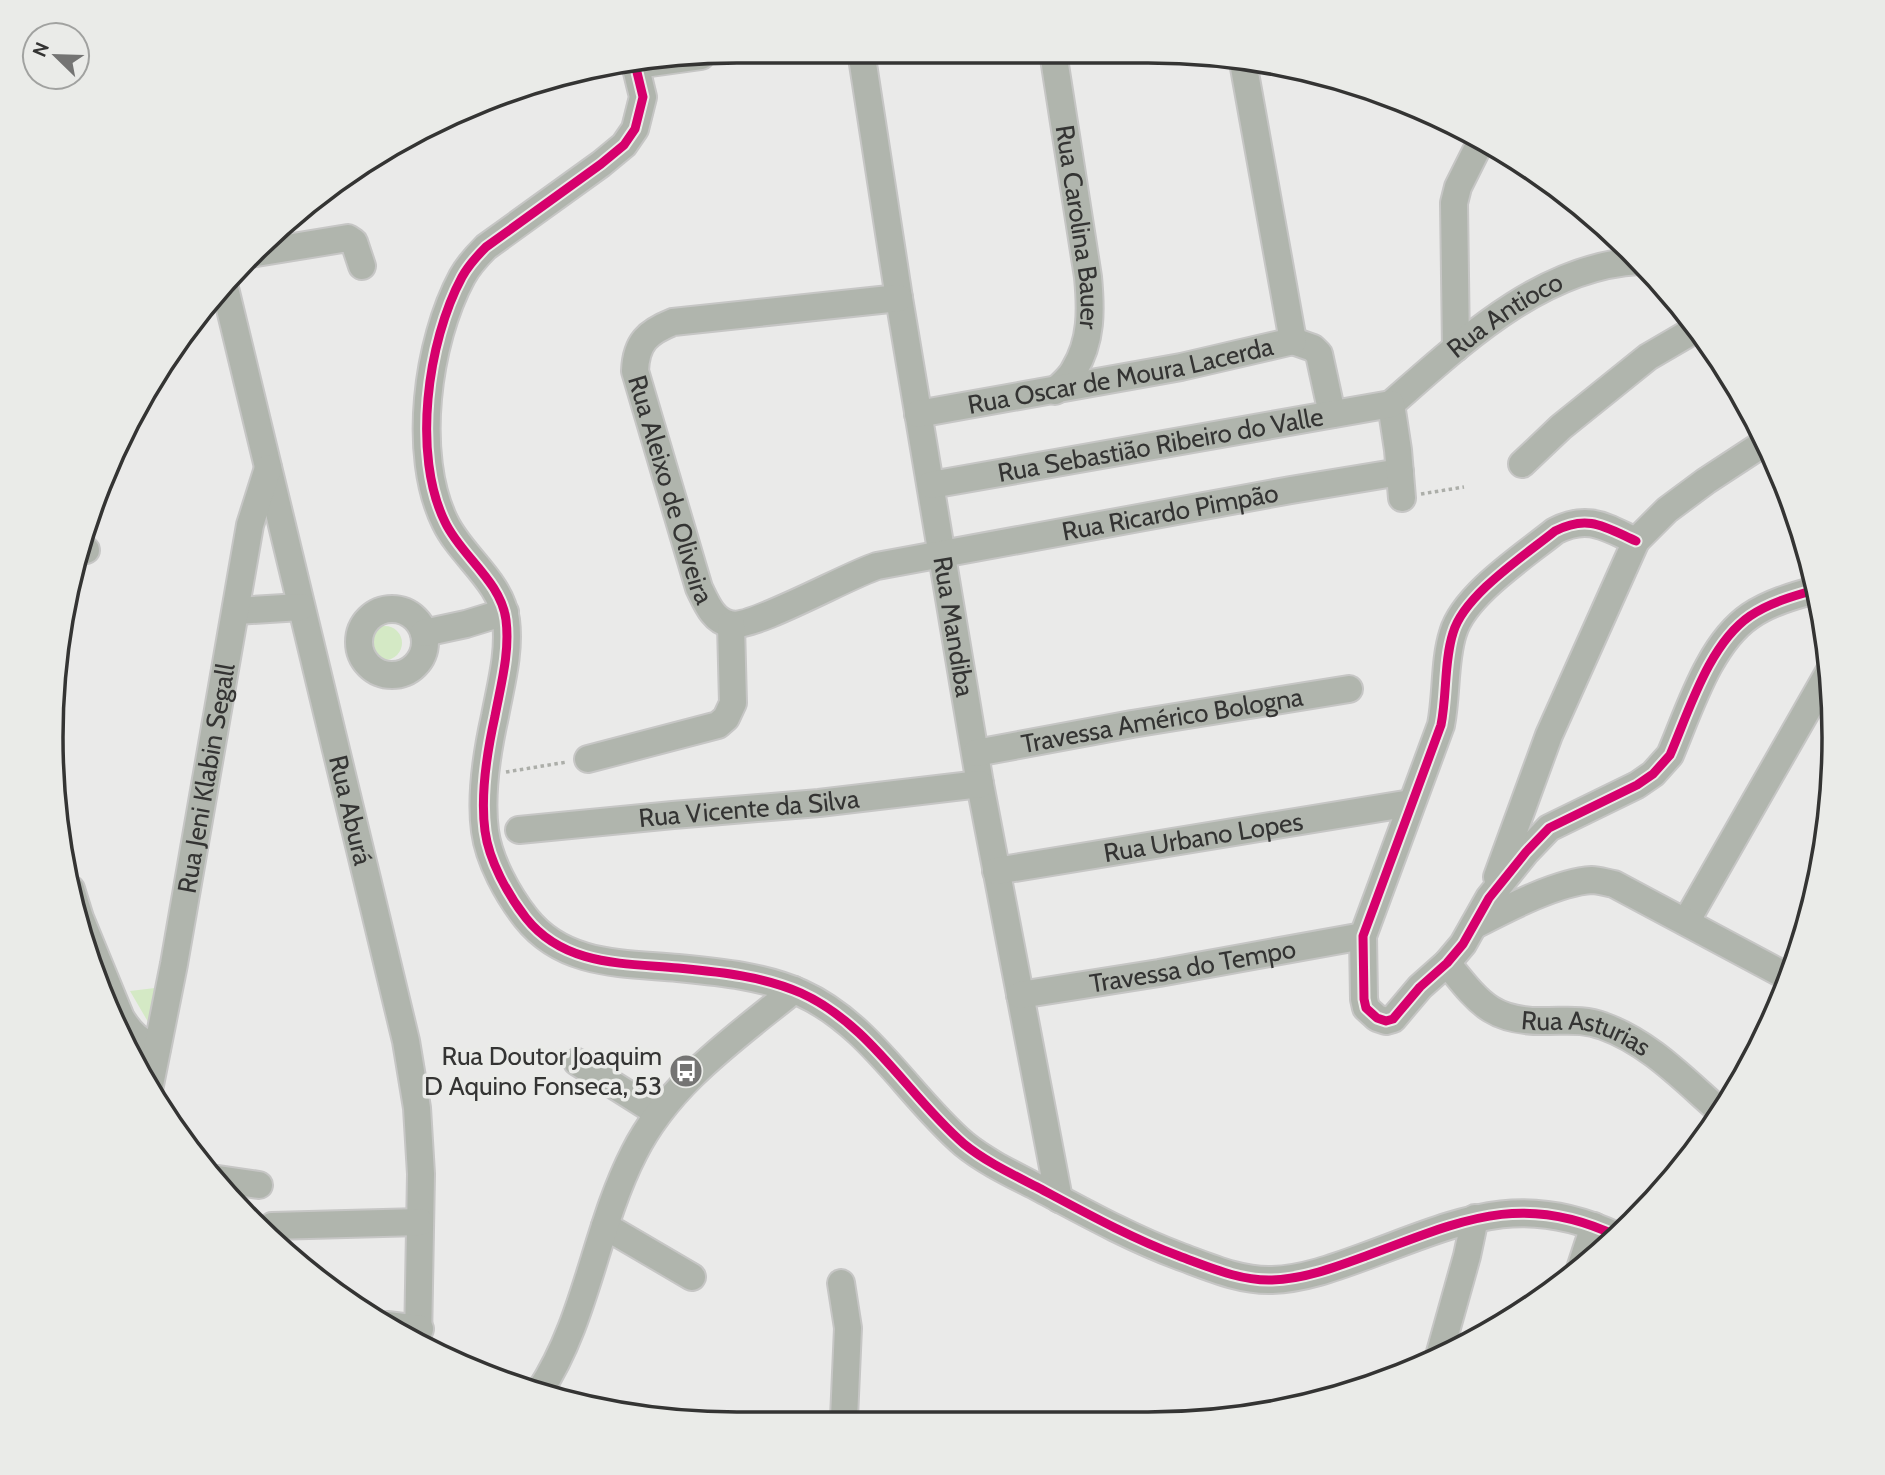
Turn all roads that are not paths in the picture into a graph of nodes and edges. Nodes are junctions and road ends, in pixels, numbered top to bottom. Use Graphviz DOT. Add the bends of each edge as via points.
graph roads {
  1 [pos="862,63"];
  2 [pos="1055,63"];
  3 [pos="1245,70"];
  4 [pos="637,71"];
  5 [pos="1477,149"];
  6 [pos="274,249"];
  7 [pos="1625,262"];
  8 [pos="362,266"];
  9 [pos="227,297"];
  10 [pos="899,298"];
  11 [pos="1688,334"];
  12 [pos="1293,341"];
  13 [pos="1456,348"];
  14 [pos="1055,391"];
  15 [pos="1391,404"];
  16 [pos="918,414"];
  17 [pos="1332,414"];
  18 [pos="1756,448"];
  19 [pos="1521,464"];
  20 [pos="268,468"];
  21 [pos="931,485"];
  22 [pos="1636,541"];
  23 [pos="942,553"];
  24 [pos="1806,593"];
  25 [pos="301,607"];
  26 [pos="236,611"];
  27 [pos="505,612"];
  28 [pos="731,625"];
  29 [pos="424,633"];
  30 [pos="359,647"];
  31 [pos="314,655"];
  32 [pos="1820,687"];
  33 [pos="1349,689"];
  34 [pos="976,753"];
  35 [pos="588,759"];
  36 [pos="980,783"];
  37 [pos="1411,803"];
  38 [pos="519,830"];
  39 [pos="996,871"];
  40 [pos="1489,898"];
  41 [pos="1686,922"];
  42 [pos="1475,925"];
  43 [pos="1363,936"];
  44 [pos="1447,963"];
  45 [pos="1779,973"];
  46 [pos="794,990"];
  47 [pos="1020,995"];
  48 [pos="133,1035"];
  49 [pos="577,1062"];
  50 [pos="148,1065"];
  51 [pos="149,1068"];
  52 [pos="1713,1105"];
  53 [pos="658,1113"];
  54 [pos="229,1181"];
  55 [pos="259,1185"];
  56 [pos="1059,1199"];
  57 [pos="1475,1218"];
  58 [pos="419,1222"];
  59 [pos="273,1226"];
  60 [pos="604,1226"];
  61 [pos="1606,1231"];
  62 [pos="692,1278"];
  63 [pos="841,1283"];
  64 [pos="419,1332"];
  65 [pos="1443,1344"];
  66 [pos="544,1383"];
  67 [pos="845,1412"];
  1 -- 10 [label="street, Rua Mandiba"];
  2 -- 14 [label="street, Rua Carolina Bauer" via="1091,310 1089,334 1074,371"];
  3 -- 12 [label="street, Rua Oscar de Moura Lacerda"];
  4 -- 27 [label="street" via="643,97 635,129 624,145 486,247 463,275 438,344 428,415 427,453 434,494 455,540 493,587"];
  5 -- 13 [label="street" via="1454,203"];
  6 -- 8 [label="street" via="348,238 354,242"];
  7 -- 13 [label="street, Rua Antioco" via="1557,282"];
  9 -- 20 [label="street, Rua Aburá"];
  10 -- 16 [label="street, Rua Mandiba"];
  10 -- 28 [label="street, Rua Aleixo de Oliveira" via="673,322 654,330 641,343 635,370 699,588 715,615"];
  11 -- 19 [label="street" via="1612,385"];
  12 -- 14 [label="street, Rua Oscar de Moura Lacerda"];
  12 -- 17 [label="street" via="1319,354"];
  13 -- 15 [label="street, Rua Antioco"];
  14 -- 16 [label="street, Rua Oscar de Moura Lacerda"];
  15 -- 17 [label="street, Rua Sebastião Ribeiro do Valle"];
  15 -- 23 [label="street, Rua Ricardo Pimpão" via="1401,485"];
  16 -- 21 [label="street, Rua Mandiba"];
  17 -- 21 [label="street, Rua Sebastião Ribeiro do Valle"];
  18 -- 22 [label="street" via="1667,510"];
  20 -- 25 [label="street, Rua Aburá"];
  20 -- 26 [label="street, Rua Jeni Klabin Segall" via="250,525"];
  21 -- 23 [label="street, Rua Mandiba"];
  22 -- 37 [label="street" via="1593,523 1567,525 1468,605 1452,635 1441,725"];
  22 -- 40 [label="street" via="1549,735"];
  23 -- 28 [label="street, Rua Aleixo de Oliveira" via="862,571 771,614"];
  23 -- 34 [label="street, Rua Mandiba"];
  24 -- 40 [label="street" via="1749,616 1729,635 1712,660 1662,766 1637,785 1549,828"];
  25 -- 26 [label="street"];
  25 -- 31 [label="street, Rua Aburá"];
  26 -- 51 [label="street, Rua Jeni Klabin Segall"];
  27 -- 29 [label="street"];
  27 -- 46 [label="street" via="508,639 486,775 485,832 494,862 527,920 579,956 727,973"];
  28 -- 35 [label="street" via="733,702 726,719 718,725"];
  29 -- 30 [label="street" via="413,616 385,609 375,612 362,627"];
  29 -- 30 [label="street" via="419,661 394,675 367,665"];
  30 -- 31 [label="street"];
  31 -- 58 [label="street, Rua Aburá" via="406,1041 417,1108"];
  32 -- 41 [label="street"];
  33 -- 34 [label="street, Travessa Américo Bologna"];
  34 -- 36 [label="street, Rua Mandiba"];
  36 -- 38 [label="street, Rua Vicente da Silva" via="819,803"];
  36 -- 39 [label="street, Rua Mandiba"];
  37 -- 39 [label="street, Rua Urbano Lopes"];
  37 -- 43 [label="street"];
  39 -- 47 [label="street, Rua Mandiba"];
  40 -- 42 [label="street"];
  41 -- 42 [label="street" via="1614,884 1595,880 1516,904"];
  41 -- 45 [label="street"];
  42 -- 44 [label="street"];
  43 -- 44 [label="street" via="1366,1007 1386,1021"];
  43 -- 47 [label="street, Travessa do Tempo"];
  44 -- 52 [label="street, Rua Asturias" via="1487,1008 1531,1022 1576,1020 1600,1025 1656,1054"];
  46 -- 53 [label="street" via="704,1063"];
  46 -- 56 [label="street" via="833,1013 870,1045 968,1148"];
  47 -- 56 [label="street, Rua Mandiba"];
  48 -- 50 [label="street"];
  49 -- 53 [label="street"];
  53 -- 60 [label="street" via="633,1155"];
  54 -- 55 [label="street"];
  56 -- 57 [label="street" via="1159,1248 1221,1271 1266,1281 1332,1269"];
  57 -- 61 [label="street" via="1542,1212"];
  57 -- 65 [label="street"];
  58 -- 59 [label="street"];
  58 -- 64 [label="street, Rua Aburá"];
  60 -- 62 [label="street"];
  60 -- 66 [label="street" via="563,1348"];
  63 -- 67 [label="street" via="848,1328"];
}
